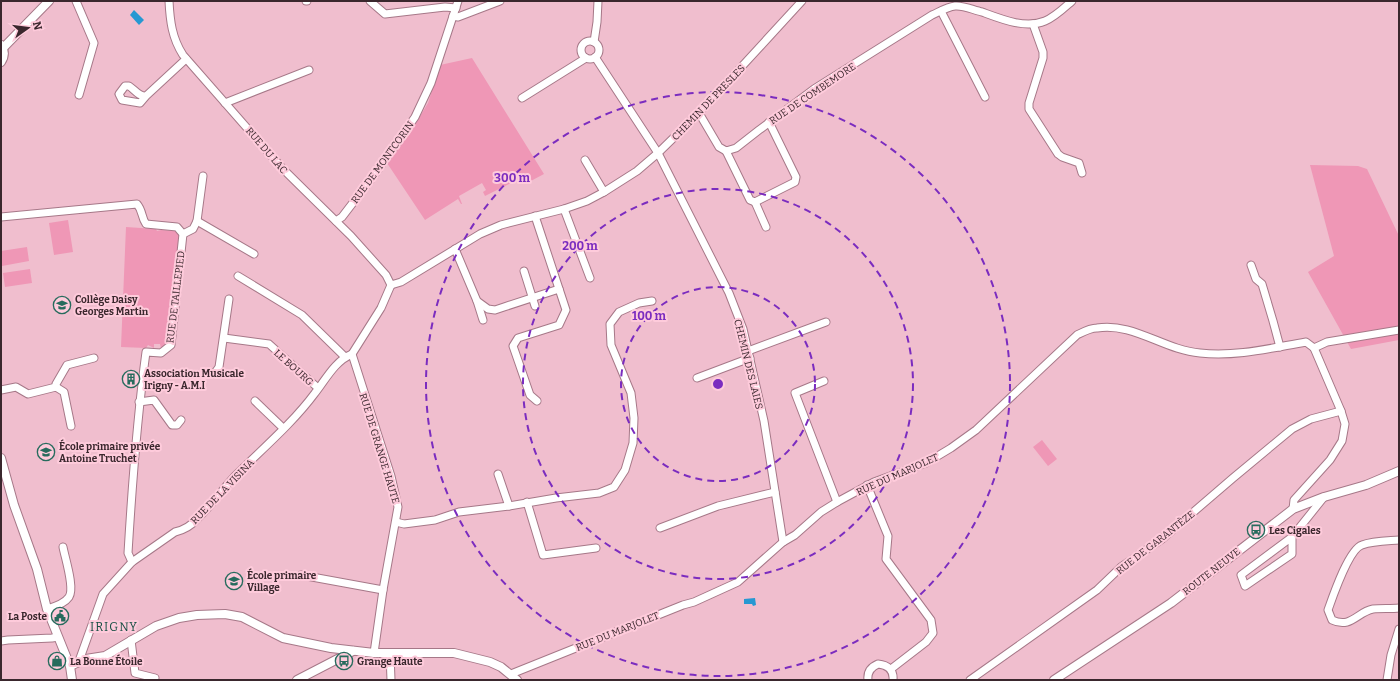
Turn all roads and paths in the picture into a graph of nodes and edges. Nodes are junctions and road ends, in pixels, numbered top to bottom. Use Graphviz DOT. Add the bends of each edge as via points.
graph roads {
  1 [pos="49,1"];
  2 [pos="76,1"];
  3 [pos="168,1"];
  4 [pos="370,1"];
  5 [pos="500,1"];
  6 [pos="598,1"];
  7 [pos="802,1"];
  8 [pos="1072,1"];
  9 [pos="968,4"];
  10 [pos="457,5"];
  11 [pos="941,11"];
  12 [pos="453,16"];
  13 [pos="1032,24"];
  14 [pos="594,42"];
  15 [pos="2,46"];
  16 [pos="595,57"];
  17 [pos="586,58"];
  18 [pos="186,59"];
  19 [pos="1,62"];
  20 [pos="308,70"];
  21 [pos="79,95"];
  22 [pos="146,96"];
  23 [pos="522,98"];
  24 [pos="985,98"];
  25 [pos="226,103"];
  26 [pos="698,113"];
  27 [pos="770,122"];
  28 [pos="726,151"];
  29 [pos="658,153"];
  30 [pos="585,160"];
  31 [pos="1082,173"];
  32 [pos="203,176"];
  33 [pos="604,192"];
  34 [pos="755,202"];
  35 [pos="564,209"];
  36 [pos="535,216"];
  37 [pos="1,217"];
  38 [pos="197,221"];
  39 [pos="336,221"];
  40 [pos="766,226"];
  41 [pos="183,234"];
  42 [pos="455,249"];
  43 [pos="254,254"];
  44 [pos="1251,265"];
  45 [pos="524,271"];
  46 [pos="238,276"];
  47 [pos="590,278"];
  48 [pos="391,285"];
  49 [pos="559,288"];
  50 [pos="532,298"];
  51 [pos="229,299"];
  52 [pos="477,301"];
  53 [pos="652,301"];
  54 [pos="535,306"];
  55 [pos="483,320"];
  56 [pos="826,322"];
  57 [pos="1399,330"];
  58 [pos="224,338"];
  59 [pos="1280,347"];
  60 [pos="1314,348"];
  61 [pos="352,354"];
  62 [pos="749,355"];
  63 [pos="345,357"];
  64 [pos="94,358"];
  65 [pos="214,374"];
  66 [pos="697,378"];
  67 [pos="824,381"];
  68 [pos="56,387"];
  69 [pos="318,388"];
  70 [pos="1,390"];
  71 [pos="255,401"];
  72 [pos="537,401"];
  73 [pos="140,402"];
  74 [pos="1341,411"];
  75 [pos="182,420"];
  76 [pos="71,426"];
  77 [pos="283,428"];
  78 [pos="1,458"];
  79 [pos="3,472"];
  80 [pos="1399,472"];
  81 [pos="498,474"];
  82 [pos="867,485"];
  83 [pos="775,492"];
  84 [pos="1324,498"];
  85 [pos="527,502"];
  86 [pos="837,502"];
  87 [pos="509,506"];
  88 [pos="1293,509"];
  89 [pos="396,522"];
  90 [pos="660,528"];
  91 [pos="1292,537"];
  92 [pos="1399,540"];
  93 [pos="783,542"];
  94 [pos="63,547"];
  95 [pos="596,548"];
  96 [pos="132,562"];
  97 [pos="301,575"];
  98 [pos="383,590"];
  99 [pos="1399,608"];
  100 [pos="47,609"];
  101 [pos="1399,629"];
  102 [pos="58,637"];
  103 [pos="131,640"];
  104 [pos="1,642"];
  105 [pos="331,648"];
  106 [pos="353,652"];
  107 [pos="374,653"];
  108 [pos="390,654"];
  109 [pos="79,661"];
  110 [pos="329,664"];
  111 [pos="70,666"];
  112 [pos="891,669"];
  113 [pos="511,674"];
  114 [pos="155,678"];
  115 [pos="72,680"];
  116 [pos="297,680"];
  117 [pos="391,680"];
  118 [pos="517,680"];
  119 [pos="868,680"];
  120 [pos="893,680"];
  121 [pos="970,680"];
  122 [pos="1054,680"];
  123 [pos="1387,680"];
  1 -- 15 [label="street"];
  2 -- 21 [label="street" via="94,43"];
  3 -- 18 [label="street, RUE DU LAC" via="174,37"];
  4 -- 10 [label="street, RUE DE MONTCORIN" via="385,14"];
  5 -- 12 [label="street" via="458,17"];
  6 -- 14 [label="street" via="598,22"];
  7 -- 26 [label="street, CHEMIN DE PRESLES"];
  8 -- 13 [label="street, RUE DE COMBEMORE" via="1056,15"];
  9 -- 11 [label="street, RUE DE COMBEMORE"];
  9 -- 13 [label="street, RUE DE COMBEMORE" via="1017,23"];
  10 -- 12 [label="street, RUE DE MONTCORIN"];
  11 -- 24 [label="street"];
  11 -- 27 [label="street, RUE DE COMBEMORE" via="814,90"];
  12 -- 39 [label="street, RUE DE MONTCORIN" via="431,83 415,117 372,178 342,217"];
  13 -- 31 [label="street" via="1044,58 1029,109 1058,154 1079,163"];
  14 -- 16 [label="street" via="599,49"];
  14 -- 17 [label="street" via="585,42 582,46 582,54"];
  15 -- 19 [label="street" via="5,55"];
  16 -- 17 [label="street"];
  16 -- 29 [label="street, CHEMIN DES LAIES"];
  17 -- 23 [label="street"];
  18 -- 22 [label="street"];
  18 -- 25 [label="street, RUE DU LAC"];
  20 -- 25 [label="street"];
  25 -- 39 [label="street, RUE DU LAC" via="283,169"];
  26 -- 28 [label="street" via="719,147"];
  26 -- 29 [label="street, CHEMIN DE PRESLES"];
  27 -- 28 [label="street, RUE DE COMBEMORE" via="736,148"];
  27 -- 34 [label="street" via="796,177 795,182"];
  28 -- 34 [label="street" via="750,200"];
  29 -- 33 [label="street, CHEMIN DE PRESLES" via="637,171"];
  29 -- 62 [label="street, CHEMIN DES LAIES" via="729,293"];
  30 -- 33 [label="street"];
  32 -- 38 [label="street"];
  33 -- 35 [label="street, CHEMIN DE PRESLES"];
  34 -- 40 [label="street"];
  35 -- 36 [label="street, CHEMIN DE PRESLES"];
  35 -- 47 [label="street"];
  36 -- 42 [label="street, CHEMIN DE PRESLES" via="501,225"];
  36 -- 49 [label="street"];
  37 -- 41 [label="street" via="137,204 142,210 142,219 146,224 177,227"];
  38 -- 41 [label="street" via="193,229"];
  38 -- 43 [label="street"];
  39 -- 48 [label="street, RUE DU LAC" via="386,275"];
  41 -- 73 [label="street, RUE DE TAILLEPIED" via="171,345 161,353 146,352"];
  42 -- 48 [label="street, CHEMIN DE PRESLES" via="401,282"];
  42 -- 52 [label="street"];
  44 -- 59 [label="street" via="1256,279 1262,284"];
  45 -- 50 [label="street"];
  46 -- 63 [label="street" via="302,315"];
  48 -- 61 [label="street" via="381,308"];
  49 -- 50 [label="street"];
  49 -- 72 [label="street" via="566,310 559,325 518,338 513,346 530,395"];
  50 -- 52 [label="street" via="495,310 488,309"];
  50 -- 54 [label="street"];
  51 -- 58 [label="street"];
  52 -- 55 [label="street"];
  53 -- 85 [label="street" via="639,303 619,312 610,324 611,345 632,393 633,443 625,470 614,487 599,494"];
  56 -- 62 [label="street"];
  57 -- 60 [label="street" via="1327,342"];
  58 -- 65 [label="street" via="219,367"];
  58 -- 69 [label="street, LE BOURG" via="269,344"];
  59 -- 60 [label="street, RUE DU MARJOLET" via="1306,342"];
  59 -- 82 [label="street, RUE DU MARJOLET" via="1247,353 1200,353 1178,349 1131,331 1113,327 1096,328 1077,335 976,430 952,448 926,463"];
  60 -- 74 [label="street"];
  61 -- 63 [label="street, RUE DE LA VISINA"];
  61 -- 89 [label="street, RUE DE GRANGE HAUTE" via="398,506"];
  62 -- 66 [label="street"];
  62 -- 83 [label="street, CHEMIN DES LAIES" via="764,421"];
  63 -- 69 [label="street, RUE DE LA VISINA"];
  64 -- 68 [label="street" via="67,365"];
  67 -- 86 [label="street" via="795,393"];
  68 -- 70 [label="street" via="28,394 16,387"];
  68 -- 76 [label="street" via="64,392"];
  69 -- 77 [label="street, RUE DE LA VISINA"];
  71 -- 77 [label="street"];
  73 -- 75 [label="street" via="154,400 172,425"];
  73 -- 96 [label="street, RUE DE TAILLEPIED" via="128,553"];
  74 -- 88 [label="street" via="1345,424 1342,441 1330,460 1294,500"];
  74 -- 121 [label="street, RUE DE GARANTÈZE" via="1311,419 1292,430 1162,539 1121,567 1097,590"];
  77 -- 96 [label="street, RUE DE LA VISINA" via="233,478 198,518"];
  78 -- 79 [label="street"];
  79 -- 100 [label="street" via="37,570"];
  80 -- 84 [label="street, ROUTE NEUVE"];
  81 -- 87 [label="street"];
  82 -- 86 [label="street, RUE DU MARJOLET"];
  82 -- 112 [label="street" via="888,536 886,559 931,620 933,634"];
  83 -- 90 [label="street" via="718,506"];
  83 -- 93 [label="street, CHEMIN DES LAIES"];
  84 -- 88 [label="street, ROUTE NEUVE"];
  84 -- 91 [label="street"];
  85 -- 87 [label="street"];
  85 -- 95 [label="street" via="543,555"];
  86 -- 93 [label="street, RUE DU MARJOLET"];
  87 -- 89 [label="street" via="459,512 435,520 404,524"];
  88 -- 122 [label="street, ROUTE NEUVE" via="1171,603"];
  89 -- 98 [label="street, RUE DE GRANGE HAUTE"];
  91 -- 91 [label="street" via="1241,575 1245,586 1292,554"];
  92 -- 99 [label="street" via="1361,545 1356,549 1328,610 1332,620 1347,623 1372,609"];
  93 -- 113 [label="street, RUE DU MARJOLET" via="734,584"];
  94 -- 100 [label="street" via="70,575 70,595 55,607"];
  96 -- 109 [label="street, RUE DE LA VISINA" via="103,594"];
  97 -- 98 [label="street"];
  98 -- 107 [label="street, RUE DE GRANGE HAUTE"];
  100 -- 102 [label="street"];
  101 -- 123 [label="street" via="1390,656"];
  102 -- 104 [label="street"];
  102 -- 111 [label="street"];
  103 -- 105 [label="street" via="156,626 179,618 225,614 242,617 283,638"];
  103 -- 109 [label="street" via="105,656"];
  103 -- 114 [label="street" via="135,673"];
  105 -- 106 [label="street"];
  105 -- 110 [label="street"];
  106 -- 107 [label="street"];
  106 -- 110 [label="street"];
  107 -- 108 [label="street"];
  108 -- 113 [label="street" via="454,653 490,662"];
  108 -- 117 [label="street"];
  109 -- 111 [label="street"];
  110 -- 116 [label="street"];
  111 -- 115 [label="street"];
  112 -- 119 [label="street" via="883,664 874,666 868,673"];
  112 -- 120 [label="street"];
  113 -- 118 [label="street"];
}
